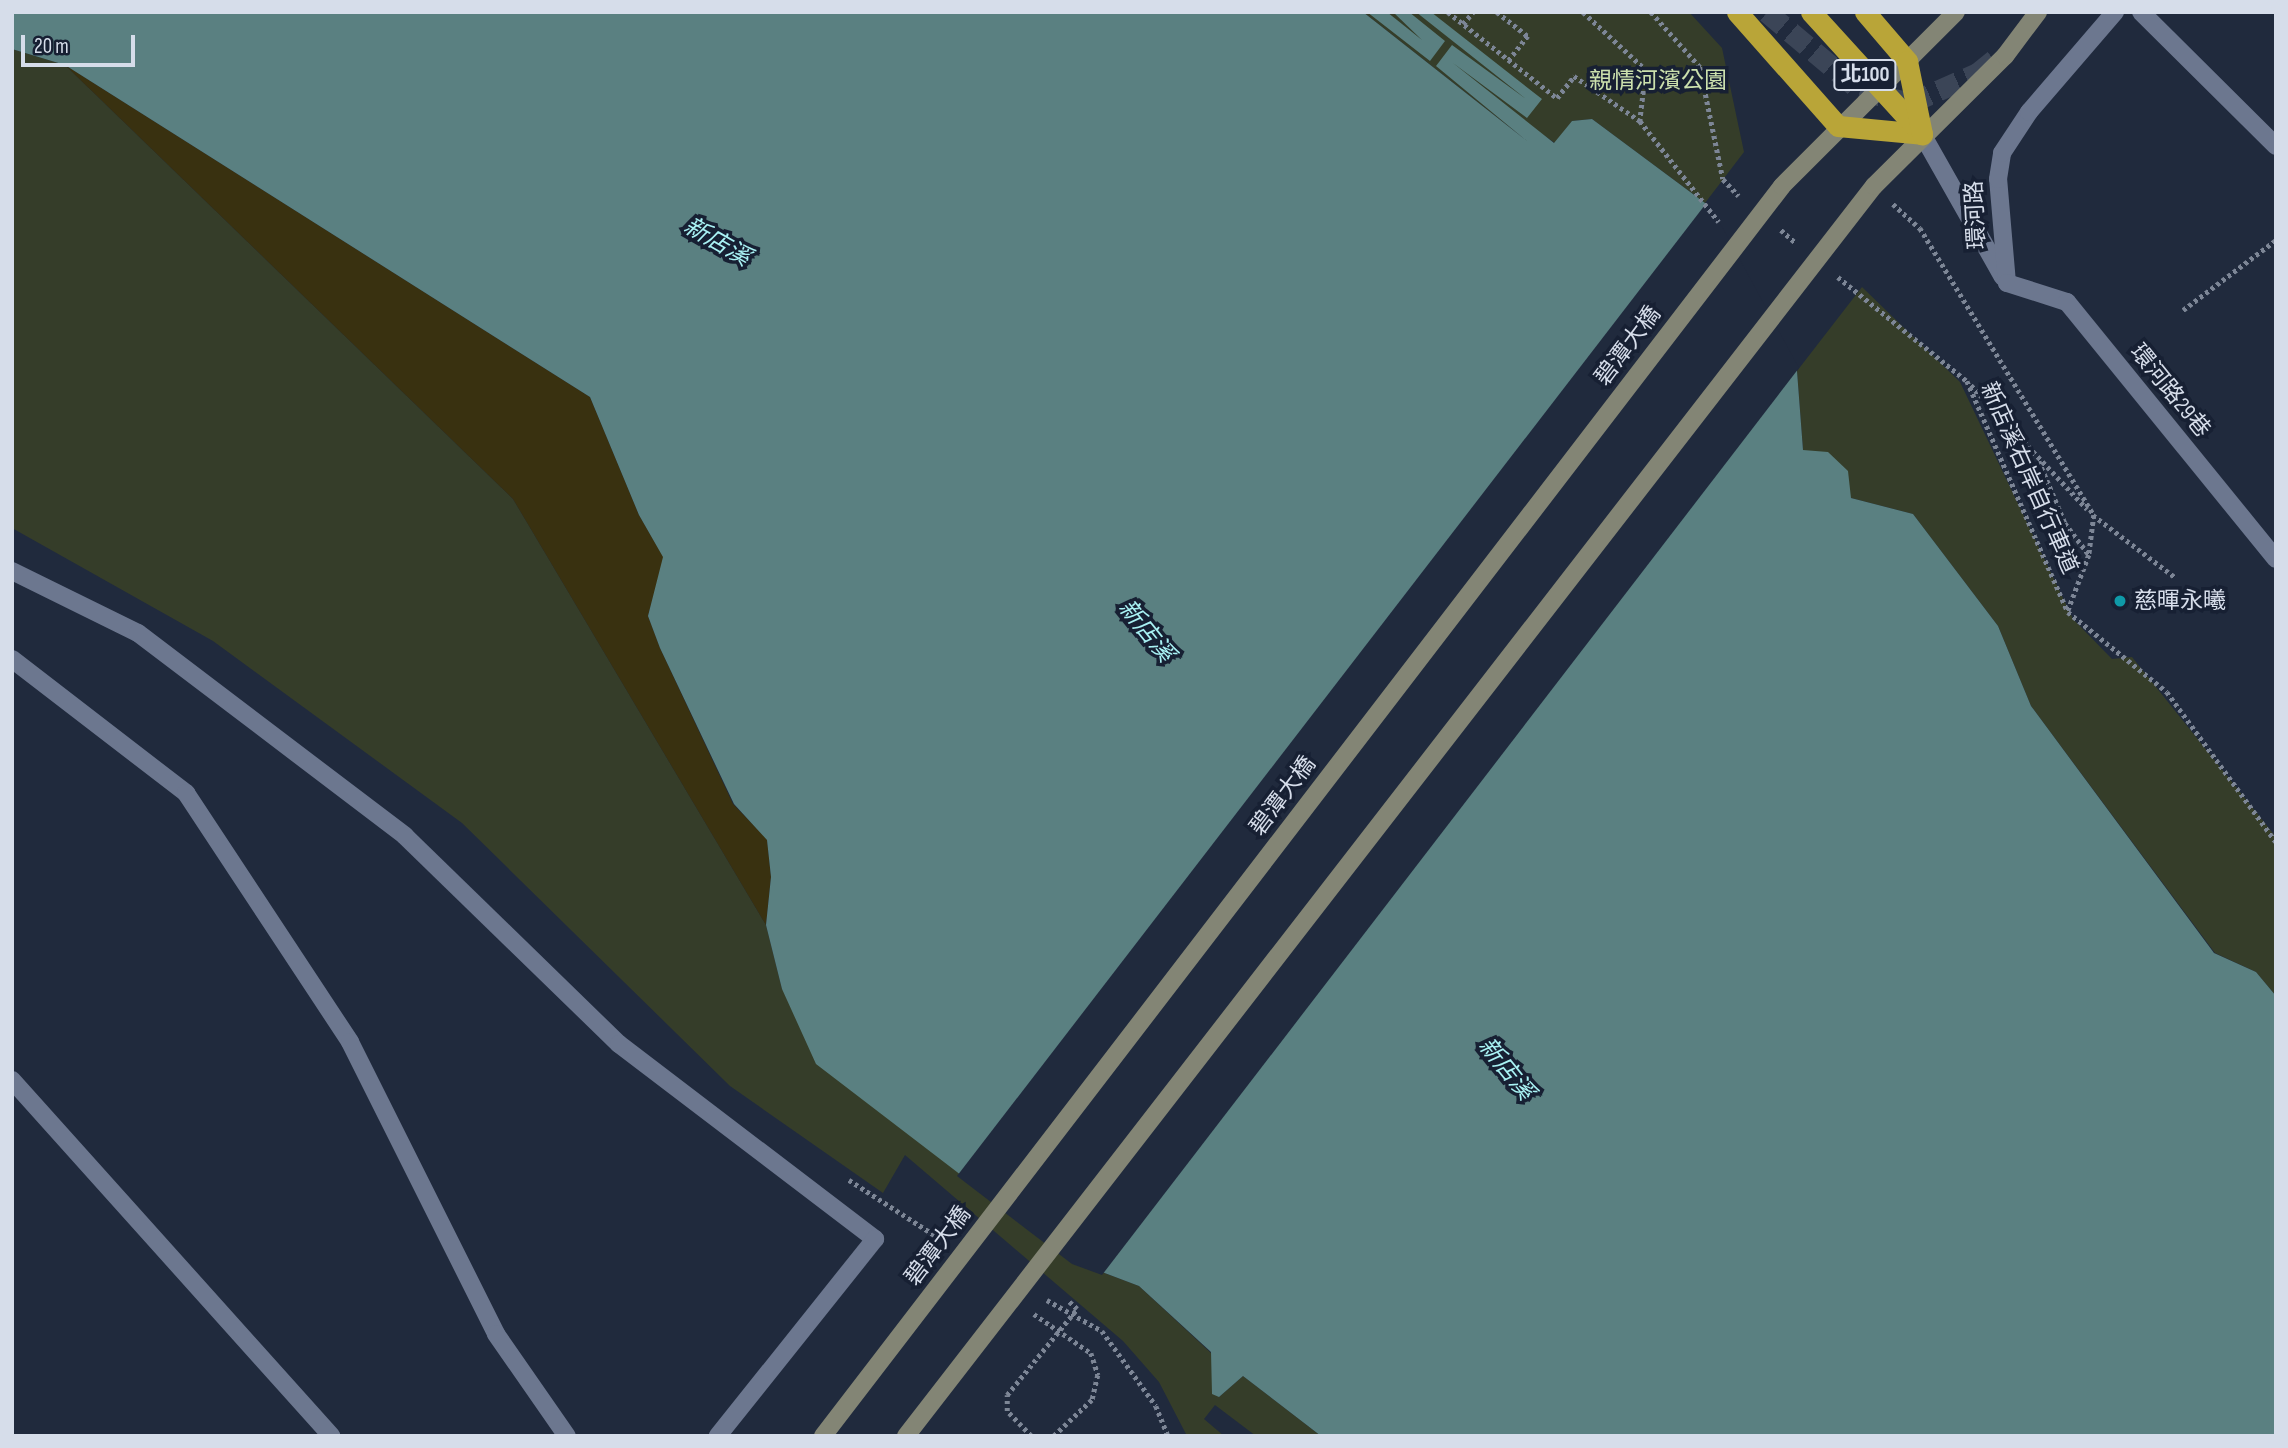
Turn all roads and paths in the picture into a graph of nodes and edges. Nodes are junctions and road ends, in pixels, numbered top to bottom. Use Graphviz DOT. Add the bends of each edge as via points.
graph roads {
  1 [pos="1448,12"];
  2 [pos="1472,12"];
  3 [pos="1497,12"];
  4 [pos="1583,12"];
  5 [pos="1651,12"];
  6 [pos="1737,12"];
  7 [pos="1811,12"];
  8 [pos="1865,12"];
  9 [pos="1956,12"];
  10 [pos="2038,12"];
  11 [pos="2115,12"];
  12 [pos="2141,12"];
  13 [pos="1463,24"];
  14 [pos="1509,60"];
  15 [pos="1907,61"];
  16 [pos="1877,89"];
  17 [pos="1640,121"];
  18 [pos="1838,126"];
  19 [pos="1922,134"];
  20 [pos="2273,137"];
  21 [pos="1874,186"];
  22 [pos="1740,197"];
  23 [pos="1733,206"];
  24 [pos="1751,206"];
  25 [pos="1726,215"];
  26 [pos="1772,224"];
  27 [pos="2276,240"];
  28 [pos="1805,250"];
  29 [pos="1827,267"];
  30 [pos="2007,283"];
  31 [pos="2183,310"];
  32 [pos="1967,381"];
  33 [pos="2038,459"];
  34 [pos="2094,515"];
  35 [pos="2089,555"];
  36 [pos="2276,559"];
  37 [pos="12,571"];
  38 [pos="2176,578"];
  39 [pos="2068,612"];
  40 [pos="12,659"];
  41 [pos="2276,842"];
  42 [pos="12,1080"];
  43 [pos="1041,1297"];
  44 [pos="1067,1300"];
  45 [pos="1032,1312"];
  46 [pos="331,1436"];
  47 [pos="567,1436"];
  48 [pos="719,1436"];
  49 [pos="823,1436"];
  50 [pos="906,1436"];
  51 [pos="1031,1436"];
  52 [pos="1054,1436"];
  53 [pos="1168,1436"];
  1 -- 13 [label="path"];
  2 -- 13 [label="path"];
  3 -- 14 [label="path" via="1528,36"];
  4 -- 17 [label="path" via="1646,70"];
  5 -- 22 [label="path" via="1700,67 1723,179"];
  6 -- 18 [label="highway, 北100"];
  7 -- 16 [label="highway, 北100"];
  8 -- 15 [label="highway, 北100"];
  9 -- 15 [label="main road, 碧潭大橋"];
  10 -- 19 [label="main road" via="2005,56"];
  11 -- 30 [label="street, 環河路" via="2029,112 2001,153 1998,179"];
  12 -- 20 [label="street"];
  13 -- 14 [label="path"];
  14 -- 17 [label="path" via="1557,98 1574,76"];
  15 -- 16 [label="main road, 碧潭大橋"];
  15 -- 19 [label="highway"];
  16 -- 18 [label="main road, 碧潭大橋"];
  16 -- 19 [label="highway, 北100"];
  17 -- 25 [label="path" via="1720,223"];
  18 -- 19 [label="highway"];
  18 -- 49 [label="main road, 碧潭大橋" via="1782,186"];
  19 -- 21 [label="main road"];
  19 -- 30 [label="street, 環河路"];
  21 -- 34 [label="path" via="1920,228"];
  21 -- 50 [label="main road"];
  22 -- 23 [label="path"];
  22 -- 24 [label="path"];
  26 -- 28 [label="path"];
  27 -- 31 [label="path"];
  29 -- 32 [label="path, 新店溪右岸自行車道"];
  30 -- 36 [label="street, 環河路29巷" via="2067,302"];
  32 -- 33 [label="path"];
  32 -- 39 [label="path, 新店溪右岸自行車道"];
  33 -- 34 [label="path"];
  33 -- 35 [label="path" via="2065,523"];
  34 -- 35 [label="path"];
  34 -- 38 [label="path"];
  35 -- 39 [label="path"];
  37 -- 48 [label="street" via="138,634 405,836 619,1044 875,1239"];
  39 -- 41 [label="path, 新店溪右岸自行車道" via="2167,692"];
  40 -- 47 [label="street" via="186,793 350,1042 496,1334"];
  42 -- 46 [label="street"];
  43 -- 53 [label="path" via="1102,1331 1156,1406"];
  44 -- 51 [label="path" via="1077,1309 1007,1395 1007,1411"];
  45 -- 52 [label="path" via="1091,1353 1098,1375 1092,1400"];
}
